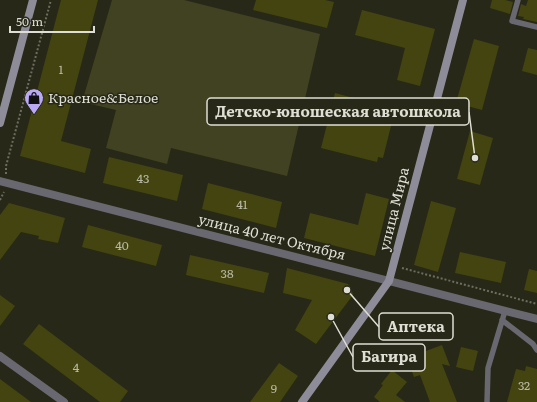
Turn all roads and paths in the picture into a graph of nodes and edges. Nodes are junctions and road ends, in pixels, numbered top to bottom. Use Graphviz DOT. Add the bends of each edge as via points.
graph roads {
  1 [pos="33,0"];
  2 [pos="51,0"];
  3 [pos="463,0"];
  4 [pos="518,0"];
  5 [pos="537,27"];
  6 [pos="0,123"];
  7 [pos="3,182"];
  8 [pos="0,200"];
  9 [pos="393,266"];
  10 [pos="389,281"];
  11 [pos="537,304"];
  12 [pos="505,311"];
  13 [pos="537,319"];
  14 [pos="502,320"];
  15 [pos="537,350"];
  16 [pos="0,356"];
  17 [pos="63,402"];
  18 [pos="302,402"];
  19 [pos="487,402"];
  1 -- 6 [label="street"];
  2 -- 7 [label="path"];
  3 -- 9 [label="street, улица Мира"];
  4 -- 5 [label="lane" via="512,21"];
  7 -- 8 [label="path" via="3,195"];
  7 -- 10 [label="street, улица 40 лет Октября"];
  9 -- 10 [label="street, улица Мира"];
  9 -- 11 [label="path"];
  10 -- 12 [label="street, улица 40 лет Октября"];
  10 -- 18 [label="street, улица Мира"];
  12 -- 13 [label="street, улица 40 лет Октября"];
  12 -- 14 [label="lane"];
  14 -- 15 [label="lane"];
  14 -- 19 [label="lane" via="488,368"];
  16 -- 17 [label="street"];
}
